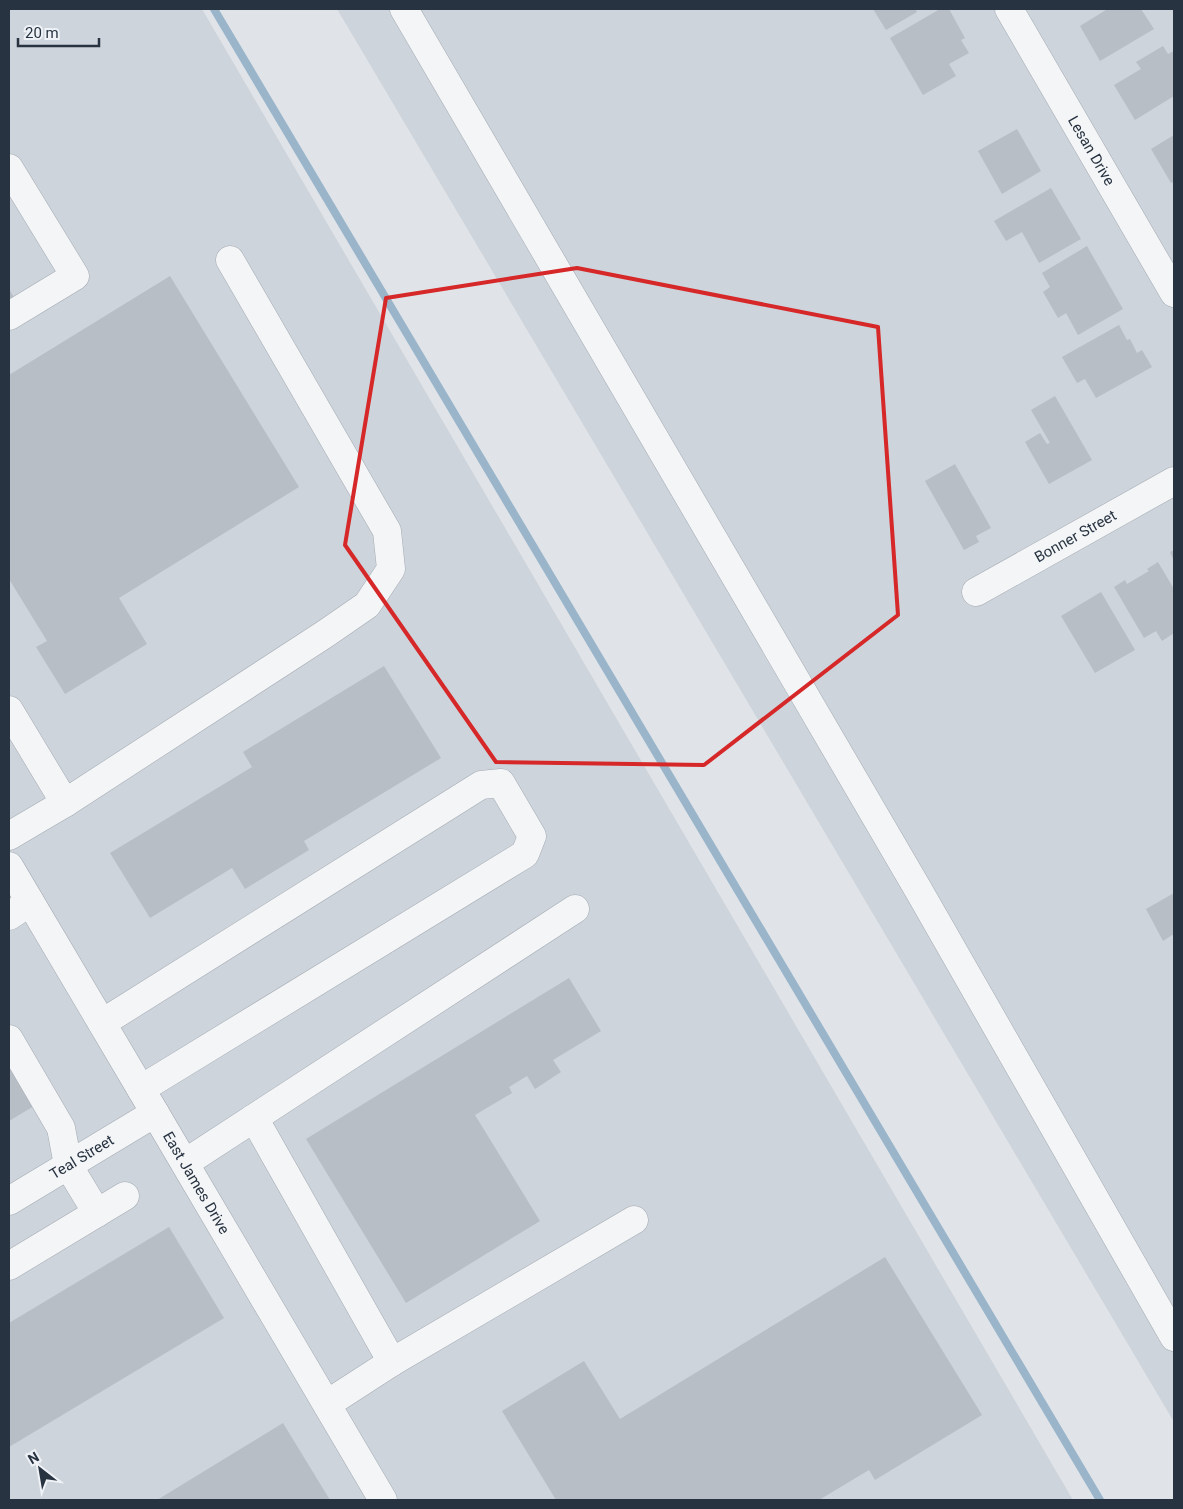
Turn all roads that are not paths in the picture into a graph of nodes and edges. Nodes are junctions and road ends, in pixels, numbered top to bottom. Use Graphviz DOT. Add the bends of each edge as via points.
graph roads {
  1 [pos="404,9"];
  2 [pos="1009,9"];
  3 [pos="9,168"];
  4 [pos="230,260"];
  5 [pos="1174,293"];
  6 [pos="9,316"];
  7 [pos="1174,481"];
  8 [pos="976,592"];
  9 [pos="9,710"];
  10 [pos="65,803"];
  11 [pos="9,836"];
  12 [pos="9,866"];
  13 [pos="20,909"];
  14 [pos="575,909"];
  15 [pos="102,1023"];
  16 [pos="9,1040"];
  17 [pos="141,1089"];
  18 [pos="155,1113"];
  19 [pos="254,1118"];
  20 [pos="185,1163"];
  21 [pos="68,1166"];
  22 [pos="125,1196"];
  23 [pos="9,1202"];
  24 [pos="97,1213"];
  25 [pos="634,1220"];
  26 [pos="9,1266"];
  27 [pos="1174,1337"];
  28 [pos="392,1362"];
  29 [pos="327,1404"];
  30 [pos="383,1500"];
  1 -- 27 [label="street" via="914,883"];
  2 -- 5 [label="street, Lesan Drive"];
  3 -- 6 [label="street" via="76,276"];
  4 -- 10 [label="street" via="387,531 391,569 367,605"];
  7 -- 8 [label="street, Bonner Street"];
  9 -- 10 [label="street"];
  10 -- 11 [label="street"];
  12 -- 13 [label="street, East James Drive"];
  13 -- 15 [label="street, East James Drive"];
  14 -- 19 [label="street"];
  15 -- 17 [label="street, East James Drive"];
  15 -- 17 [label="street" via="481,784 501,783 532,836 525,854"];
  16 -- 21 [label="street" via="61,1128"];
  17 -- 18 [label="street, East James Drive"];
  18 -- 20 [label="street, East James Drive"];
  18 -- 21 [label="street, Teal Street"];
  19 -- 20 [label="street"];
  19 -- 28 [label="street"];
  20 -- 29 [label="street, East James Drive"];
  21 -- 23 [label="street, Teal Street"];
  21 -- 24 [label="street"];
  22 -- 24 [label="street"];
  24 -- 26 [label="street"];
  25 -- 28 [label="street"];
  28 -- 29 [label="street"];
  29 -- 30 [label="street, East James Drive"];
}
